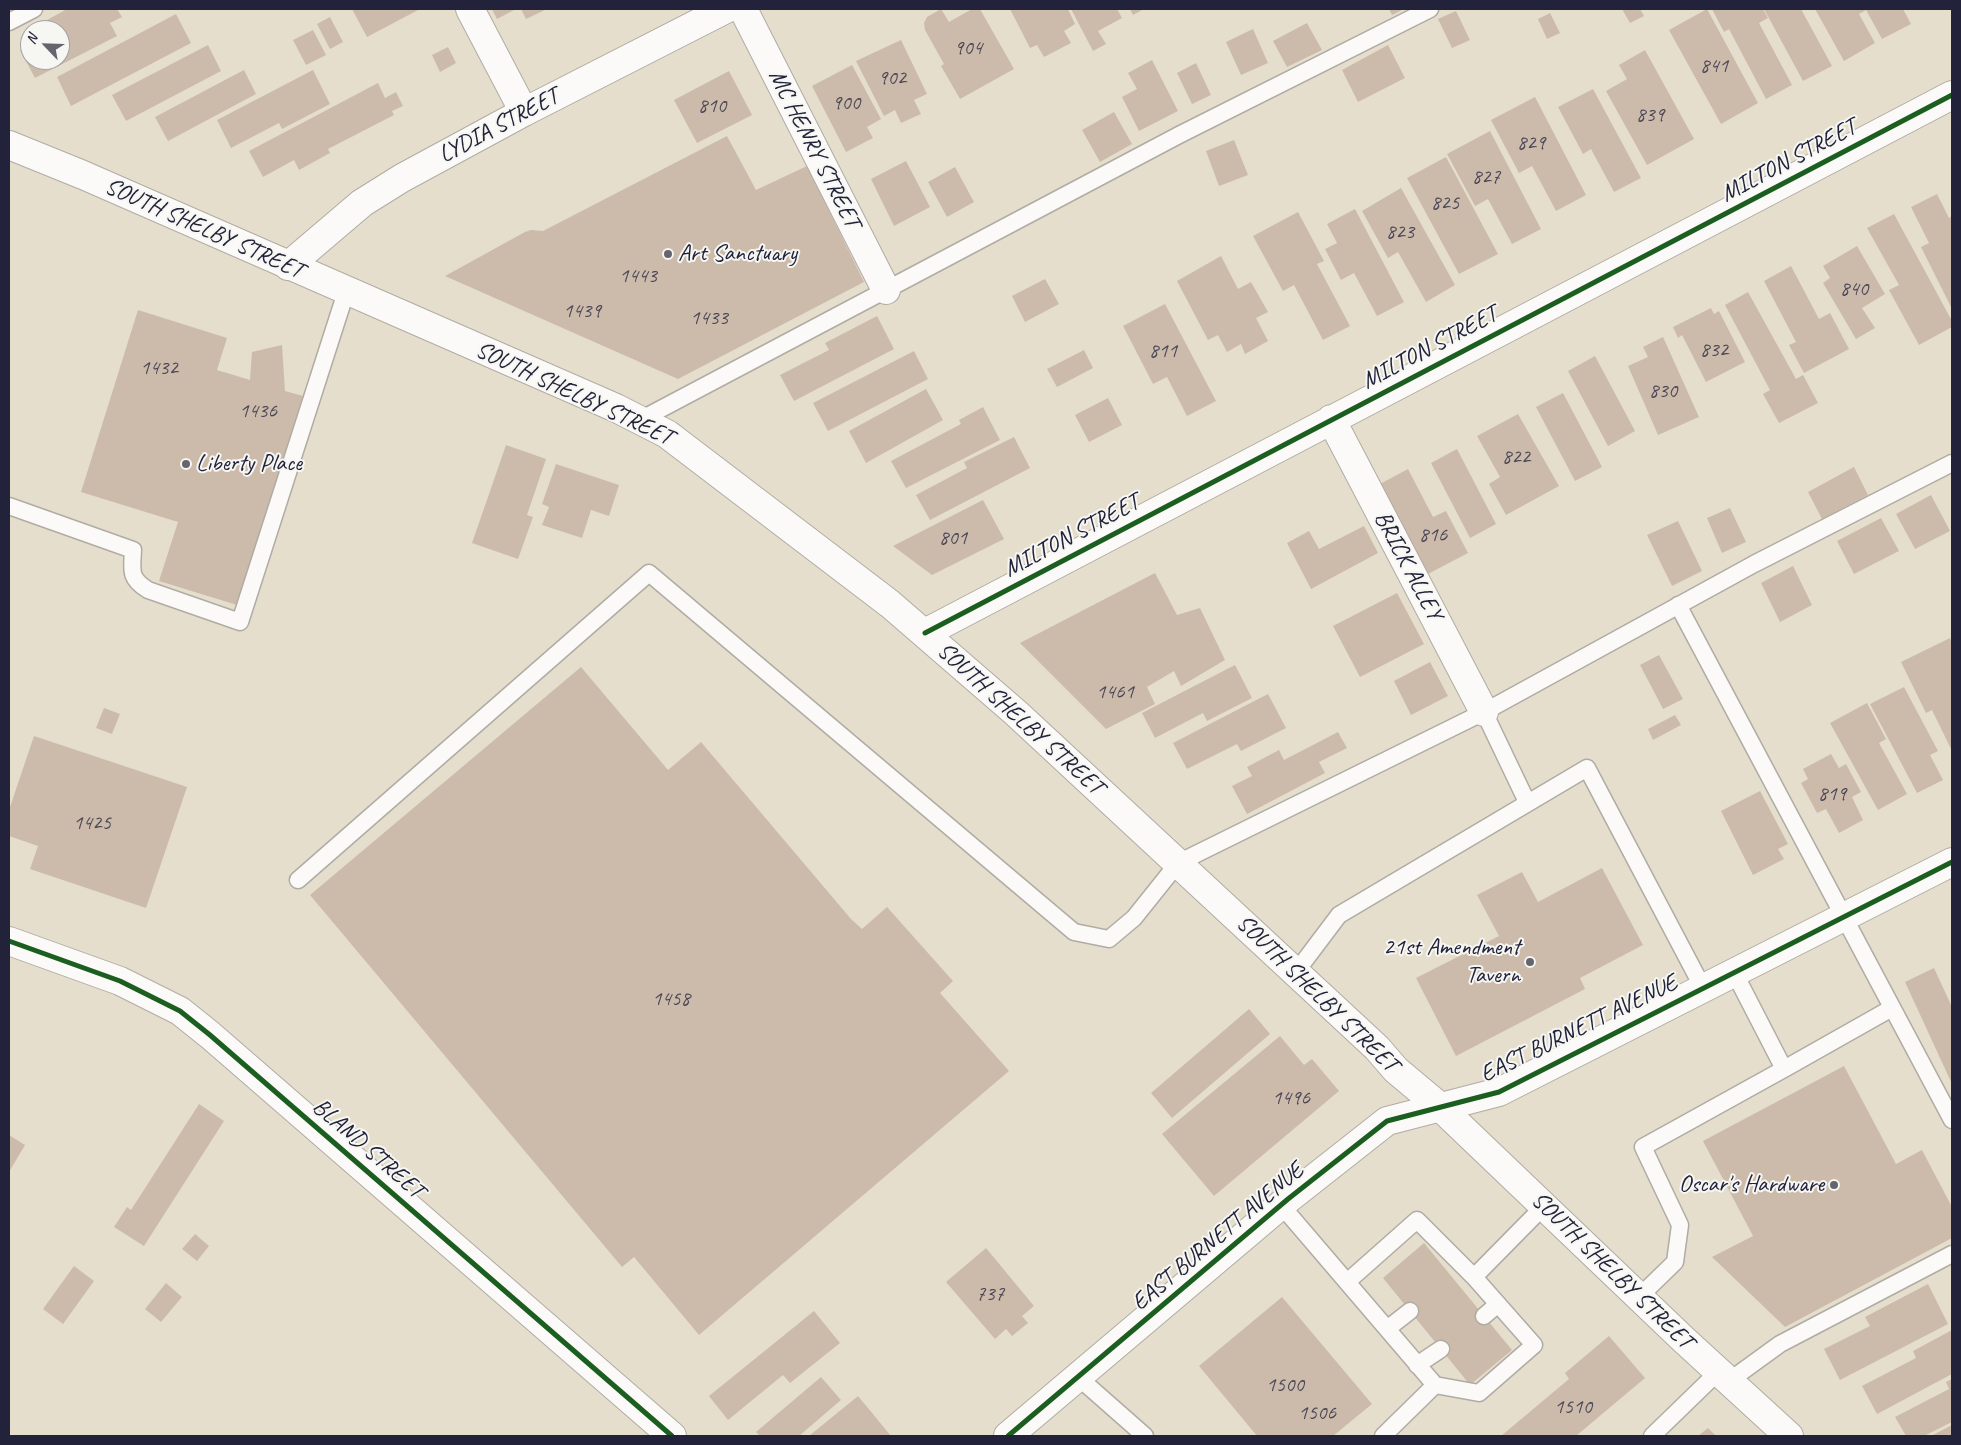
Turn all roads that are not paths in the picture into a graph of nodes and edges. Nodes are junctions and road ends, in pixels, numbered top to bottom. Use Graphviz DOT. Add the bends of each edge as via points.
graph roads {
  1 [pos="34,9"];
  2 [pos="470,9"];
  3 [pos="726,9"];
  4 [pos="743,9"];
  5 [pos="1430,9"];
  6 [pos="9,22"];
  7 [pos="1952,95"];
  8 [pos="524,112"];
  9 [pos="9,145"];
  10 [pos="288,266"];
  11 [pos="886,290"];
  12 [pos="346,292"];
  13 [pos="1331,419"];
  14 [pos="640,420"];
  15 [pos="1952,463"];
  16 [pos="9,506"];
  17 [pos="1678,605"];
  18 [pos="926,633"];
  19 [pos="1484,712"];
  20 [pos="1527,802"];
  21 [pos="1952,862"];
  22 [pos="1178,863"];
  23 [pos="298,880"];
  24 [pos="1843,917"];
  25 [pos="9,941"];
  26 [pos="1296,972"];
  27 [pos="1734,972"];
  28 [pos="1703,988"];
  29 [pos="1892,1008"];
  30 [pos="1784,1069"];
  31 [pos="1439,1106"];
  32 [pos="1952,1120"];
  33 [pos="1281,1205"];
  34 [pos="1544,1206"];
  35 [pos="1952,1254"];
  36 [pos="1474,1277"];
  37 [pos="1347,1282"];
  38 [pos="1639,1297"];
  39 [pos="1498,1304"];
  40 [pos="1410,1311"];
  41 [pos="1484,1316"];
  42 [pos="1387,1329"];
  43 [pos="1441,1349"];
  44 [pos="1418,1365"];
  45 [pos="1724,1376"];
  46 [pos="1078,1377"];
  47 [pos="1435,1385"];
  48 [pos="672,1436"];
  49 [pos="1008,1436"];
  50 [pos="1145,1436"];
  51 [pos="1383,1436"];
  52 [pos="1652,1436"];
  53 [pos="1788,1436"];
  1 -- 6 [label="lane"];
  2 -- 8 [label="street"];
  3 -- 8 [label="street, LYDIA STREET"];
  4 -- 11 [label="street, MC HENRY STREET"];
  5 -- 11 [label="lane" via="1179,135"];
  7 -- 13 [label="street, MILTON STREET"];
  8 -- 10 [label="street, LYDIA STREET" via="362,203"];
  9 -- 10 [label="street, SOUTH SHELBY STREET"];
  10 -- 12 [label="street, SOUTH SHELBY STREET"];
  11 -- 14 [label="lane"];
  12 -- 14 [label="street, SOUTH SHELBY STREET"];
  12 -- 16 [label="lane" via="240,622 148,590 137,583 132,570 134,550"];
  13 -- 18 [label="street, MILTON STREET"];
  13 -- 19 [label="street, BRICK ALLEY"];
  14 -- 18 [label="street, SOUTH SHELBY STREET" via="667,434"];
  15 -- 17 [label="lane"];
  17 -- 19 [label="lane"];
  17 -- 24 [label="lane"];
  18 -- 22 [label="street, SOUTH SHELBY STREET"];
  19 -- 20 [label="lane"];
  19 -- 22 [label="lane"];
  20 -- 26 [label="lane" via="1339,915"];
  20 -- 28 [label="lane" via="1587,768"];
  21 -- 24 [label="street, EAST BURNETT AVENUE"];
  22 -- 23 [label="lane" via="1134,918 1109,939 1074,932 649,573"];
  22 -- 26 [label="street, SOUTH SHELBY STREET"];
  24 -- 27 [label="street, EAST BURNETT AVENUE"];
  24 -- 29 [label="lane"];
  25 -- 48 [label="street, BLAND STREET" via="120,981 180,1011"];
  26 -- 31 [label="street, SOUTH SHELBY STREET" via="1396,1070"];
  27 -- 28 [label="street, EAST BURNETT AVENUE"];
  27 -- 30 [label="lane"];
  28 -- 31 [label="street, EAST BURNETT AVENUE" via="1499,1092"];
  29 -- 30 [label="lane"];
  29 -- 32 [label="lane"];
  30 -- 38 [label="lane" via="1643,1147 1680,1225 1675,1262"];
  31 -- 33 [label="street, EAST BURNETT AVENUE" via="1387,1120"];
  31 -- 34 [label="street, SOUTH SHELBY STREET"];
  33 -- 37 [label="lane"];
  33 -- 46 [label="street, EAST BURNETT AVENUE"];
  34 -- 36 [label="lane"];
  34 -- 38 [label="street, SOUTH SHELBY STREET"];
  35 -- 45 [label="lane"];
  36 -- 37 [label="lane" via="1456,1270 1417,1220"];
  36 -- 39 [label="lane"];
  37 -- 42 [label="lane"];
  38 -- 45 [label="street, SOUTH SHELBY STREET"];
  39 -- 41 [label="lane"];
  39 -- 47 [label="lane" via="1534,1345 1479,1393"];
  40 -- 42 [label="lane"];
  42 -- 44 [label="lane"];
  43 -- 44 [label="lane"];
  44 -- 47 [label="lane"];
  45 -- 52 [label="lane"];
  45 -- 53 [label="street, SOUTH SHELBY STREET"];
  46 -- 49 [label="street, EAST BURNETT AVENUE"];
  46 -- 50 [label="lane"];
  47 -- 51 [label="lane"];
}
